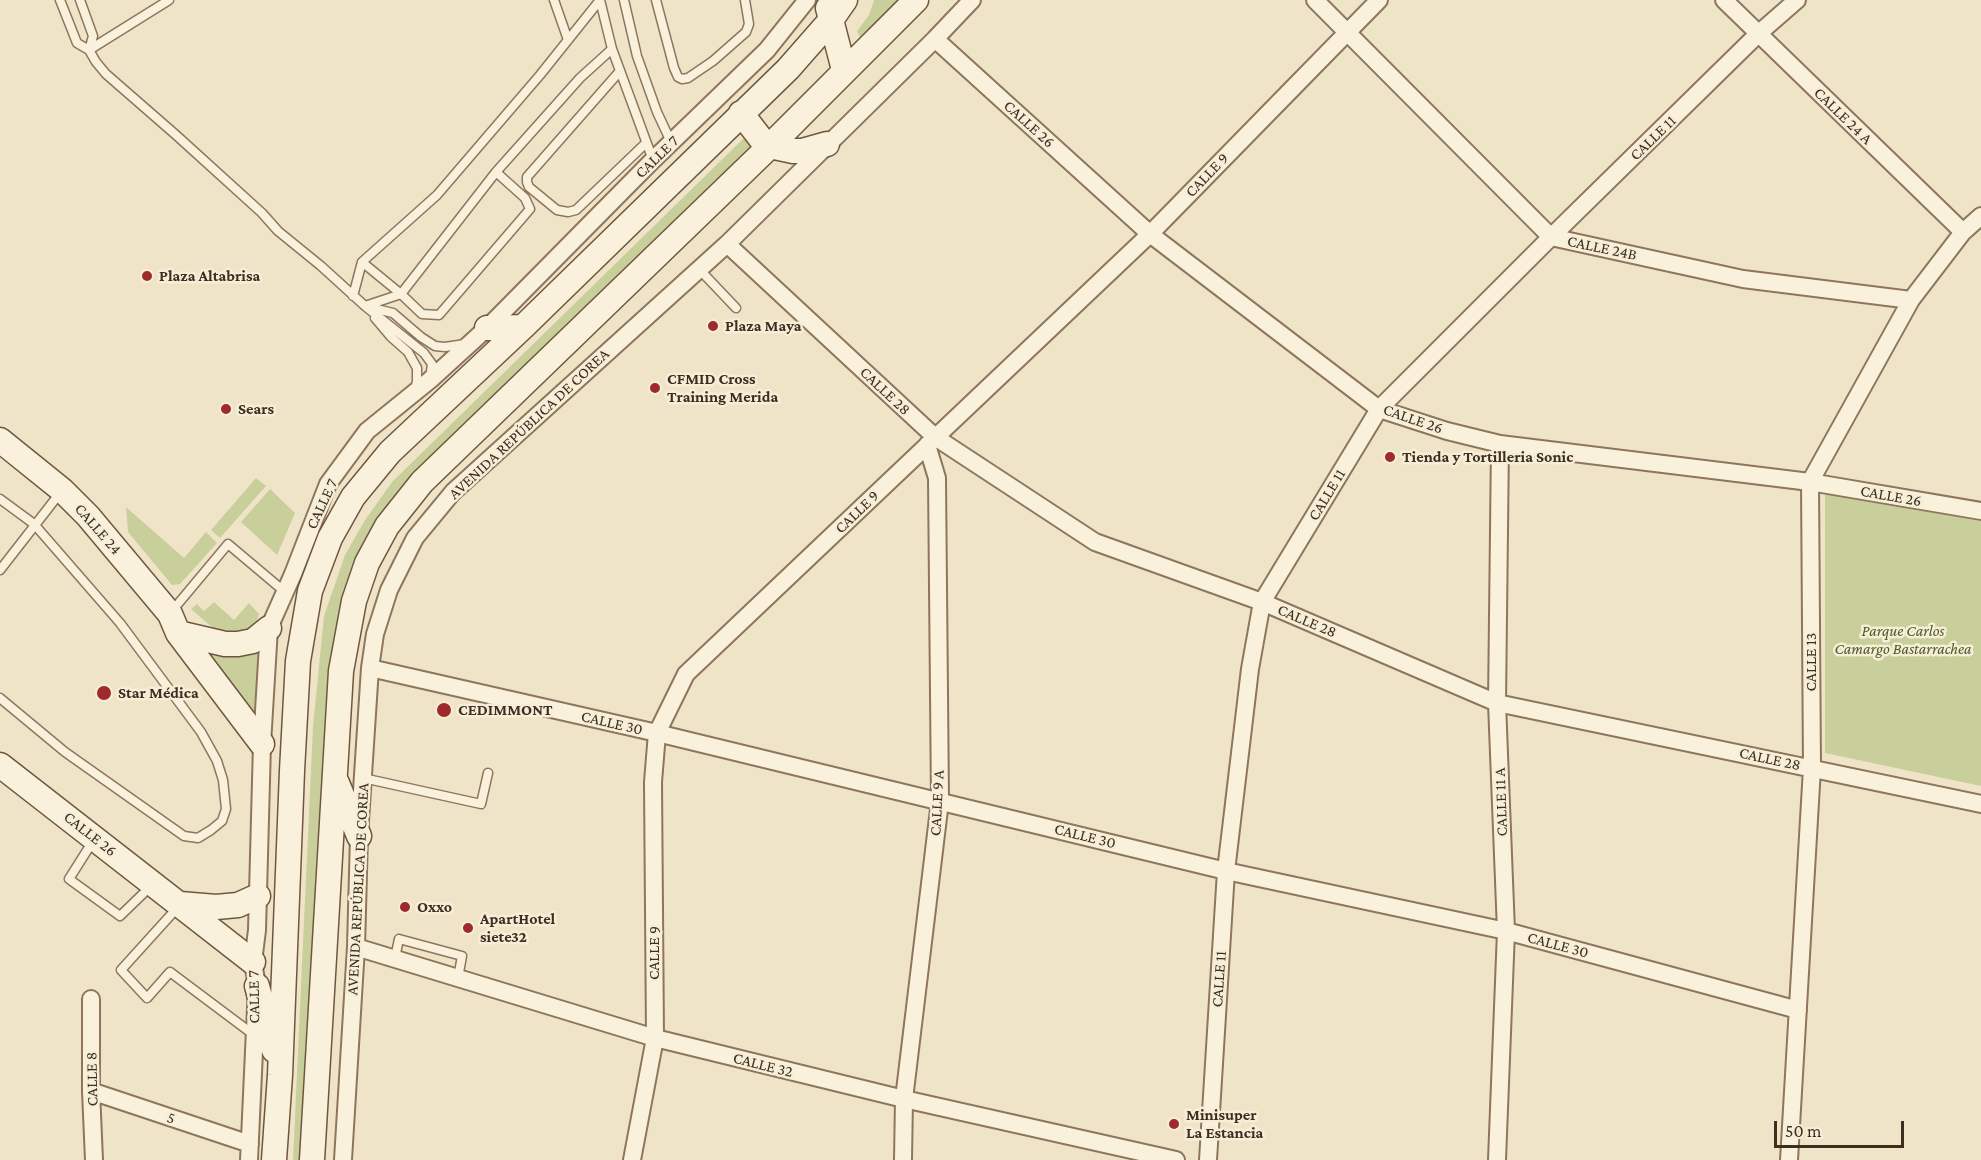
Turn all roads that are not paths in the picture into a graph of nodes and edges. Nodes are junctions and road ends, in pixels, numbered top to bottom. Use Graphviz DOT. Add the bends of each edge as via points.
graph roads {
  1 [pos="60,0"];
  2 [pos="80,0"];
  3 [pos="169,0"];
  4 [pos="554,0"];
  5 [pos="600,0"];
  6 [pos="624,0"];
  7 [pos="656,0"];
  8 [pos="745,0"];
  9 [pos="807,0"];
  10 [pos="845,0"];
  11 [pos="915,0"];
  12 [pos="972,0"];
  13 [pos="1315,0"];
  14 [pos="1379,0"];
  15 [pos="1724,0"];
  16 [pos="1797,0"];
  17 [pos="828,10"];
  18 [pos="1347,32"];
  19 [pos="1758,34"];
  20 [pos="935,39"];
  21 [pos="568,40"];
  22 [pos="612,49"];
  23 [pos="89,50"];
  24 [pos="844,69"];
  25 [pos="620,71"];
  26 [pos="741,113"];
  27 [pos="646,143"];
  28 [pos="672,143"];
  29 [pos="827,144"];
  30 [pos="770,146"];
  31 [pos="653,160"];
  32 [pos="496,172"];
  33 [pos="1981,216"];
  34 [pos="1963,232"];
  35 [pos="1150,234"];
  36 [pos="1551,237"];
  37 [pos="727,244"];
  38 [pos="362,262"];
  39 [pos="699,269"];
  40 [pos="402,294"];
  41 [pos="353,296"];
  42 [pos="1911,300"];
  43 [pos="365,306"];
  44 [pos="736,308"];
  45 [pos="523,327"];
  46 [pos="479,334"];
  47 [pos="430,380"];
  48 [pos="414,393"];
  49 [pos="1379,409"];
  50 [pos="0,440"];
  51 [pos="931,441"];
  52 [pos="1500,444"];
  53 [pos="1810,482"];
  54 [pos="62,490"];
  55 [pos="0,500"];
  56 [pos="1981,511"];
  57 [pos="34,524"];
  58 [pos="0,570"];
  59 [pos="285,592"];
  60 [pos="1262,602"];
  61 [pos="174,623"];
  62 [pos="269,628"];
  63 [pos="370,668"];
  64 [pos="0,698"];
  65 [pos="1497,703"];
  66 [pos="657,733"];
  67 [pos="262,744"];
  68 [pos="0,765"];
  69 [pos="1812,768"];
  70 [pos="488,774"];
  71 [pos="363,777"];
  72 [pos="335,779"];
  73 [pos="940,801"];
  74 [pos="1981,804"];
  75 [pos="359,836"];
  76 [pos="94,838"];
  77 [pos="1226,870"];
  78 [pos="154,884"];
  79 [pos="258,896"];
  80 [pos="180,904"];
  81 [pos="1506,931"];
  82 [pos="356,947"];
  83 [pos="253,962"];
  84 [pos="257,986"];
  85 [pos="91,999"];
  86 [pos="1798,1010"];
  87 [pos="255,1035"];
  88 [pos="655,1038"];
  89 [pos="280,1075"];
  90 [pos="91,1091"];
  91 [pos="904,1099"];
  92 [pos="250,1152"];
  93 [pos="345,1159"];
  94 [pos="94,1160"];
  95 [pos="274,1160"];
  96 [pos="312,1160"];
  97 [pos="632,1160"];
  98 [pos="903,1160"];
  99 [pos="1176,1160"];
  100 [pos="1208,1160"];
  101 [pos="1497,1160"];
  102 [pos="1789,1160"];
  1 -- 23 [label="lane" via="76,43"];
  2 -- 23 [label="lane" via="93,36"];
  3 -- 23 [label="lane"];
  4 -- 21 [label="lane"];
  5 -- 21 [label="lane"];
  5 -- 22 [label="lane"];
  6 -- 28 [label="lane" via="637,56"];
  7 -- 8 [label="lane" via="674,68 682,79 714,61 746,32 749,24"];
  9 -- 28 [label="street, CALLE 7" via="767,50"];
  10 -- 17 [label="main road"];
  11 -- 24 [label="main road, AVENIDA REPÚBLICA DE COREA"];
  12 -- 20 [label="street, AVENIDA REPÚBLICA DE COREA"];
  13 -- 18 [label="street, CALLE 24B"];
  14 -- 18 [label="street, CALLE 9"];
  15 -- 19 [label="street, CALLE 24 A"];
  16 -- 19 [label="street, CALLE 11"];
  17 -- 24 [label="main road"];
  17 -- 26 [label="main road" via="788,69"];
  18 -- 35 [label="street, CALLE 9"];
  18 -- 36 [label="street, CALLE 24B"];
  19 -- 34 [label="street, CALLE 24 A"];
  19 -- 36 [label="street, CALLE 11"];
  20 -- 29 [label="street, AVENIDA REPÚBLICA DE COREA"];
  20 -- 35 [label="street, CALLE 26"];
  21 -- 38 [label="lane" via="437,195"];
  22 -- 25 [label="lane"];
  22 -- 32 [label="lane" via="580,78"];
  23 -- 41 [label="lane" via="106,74"];
  24 -- 30 [label="main road, AVENIDA REPÚBLICA DE COREA"];
  25 -- 27 [label="lane"];
  25 -- 27 [label="lane" via="527,177 527,182 557,210 576,210"];
  26 -- 30 [label="main road"];
  26 -- 45 [label="main road"];
  27 -- 31 [label="lane"];
  28 -- 31 [label="street, CALLE 7"];
  29 -- 30 [label="main road" via="802,151"];
  29 -- 37 [label="street, AVENIDA REPÚBLICA DE COREA"];
  30 -- 72 [label="main road, AVENIDA REPÚBLICA DE COREA" via="422,482 387,526 354,601 342,671"];
  31 -- 46 [label="street, CALLE 7"];
  32 -- 40 [label="lane"];
  32 -- 40 [label="lane" via="525,198 530,208 527,214 439,315 422,314"];
  33 -- 34 [label="street, CALLE 13"];
  34 -- 42 [label="street, CALLE 13"];
  35 -- 49 [label="street, CALLE 26"];
  35 -- 51 [label="street, CALLE 9"];
  36 -- 42 [label="street, CALLE 24B" via="1743,279"];
  36 -- 49 [label="street, CALLE 11"];
  37 -- 39 [label="street, AVENIDA REPÚBLICA DE COREA"];
  37 -- 51 [label="street, CALLE 28"];
  38 -- 40 [label="lane"];
  38 -- 41 [label="lane"];
  39 -- 44 [label="lane"];
  39 -- 63 [label="street, AVENIDA REPÚBLICA DE COREA" via="453,492 415,538 388,590"];
  40 -- 43 [label="lane"];
  41 -- 43 [label="lane"];
  42 -- 53 [label="street, CALLE 13"];
  43 -- 46 [label="lane" via="393,312 435,346 461,345"];
  43 -- 47 [label="lane" via="424,352 432,364"];
  43 -- 48 [label="lane" via="408,352 417,368"];
  45 -- 46 [label="main road"];
  45 -- 89 [label="main road" via="390,452 353,497 330,538 310,591 298,661"];
  46 -- 47 [label="street, CALLE 7"];
  47 -- 48 [label="street, CALLE 7"];
  48 -- 59 [label="street, CALLE 7" via="367,431 328,484"];
  49 -- 52 [label="street, CALLE 26"];
  49 -- 60 [label="street, CALLE 11"];
  50 -- 54 [label="main road, CALLE 24"];
  51 -- 60 [label="street, CALLE 28" via="1095,542"];
  51 -- 66 [label="street, CALLE 9" via="686,674"];
  51 -- 73 [label="street, CALLE 9 A" via="936,478"];
  52 -- 53 [label="street, CALLE 26"];
  52 -- 65 [label="street, CALLE 11 A"];
  53 -- 56 [label="street, CALLE 26"];
  53 -- 69 [label="street, CALLE 13"];
  54 -- 57 [label="lane"];
  54 -- 61 [label="main road, CALLE 24" via="88,516"];
  55 -- 57 [label="lane"];
  57 -- 58 [label="lane"];
  57 -- 64 [label="lane" via="120,623 201,732 223,780 226,809 222,821 198,838 184,836 65,752"];
  59 -- 61 [label="lane" via="228,544"];
  59 -- 62 [label="street, CALLE 7"];
  60 -- 65 [label="street, CALLE 28"];
  60 -- 77 [label="street, CALLE 11"];
  61 -- 62 [label="main road" via="225,645 253,641"];
  61 -- 67 [label="main road, CALLE 24"];
  62 -- 67 [label="street, CALLE 7"];
  63 -- 66 [label="street, CALLE 30"];
  63 -- 71 [label="street, AVENIDA REPÚBLICA DE COREA"];
  65 -- 69 [label="street, CALLE 28"];
  65 -- 81 [label="street, CALLE 11 A"];
  66 -- 73 [label="street, CALLE 30"];
  66 -- 88 [label="street, CALLE 9" via="653,782"];
  67 -- 79 [label="street, CALLE 7"];
  68 -- 76 [label="main road, CALLE 26"];
  69 -- 74 [label="street, CALLE 28"];
  69 -- 86 [label="street, CALLE 13"];
  70 -- 71 [label="lane" via="481,804"];
  71 -- 75 [label="street, AVENIDA REPÚBLICA DE COREA"];
  72 -- 75 [label="main road"];
  72 -- 96 [label="main road, AVENIDA REPÚBLICA DE COREA"];
  73 -- 77 [label="street, CALLE 30"];
  73 -- 91 [label="street, CALLE 9 A"];
  75 -- 82 [label="street, AVENIDA REPÚBLICA DE COREA"];
  76 -- 78 [label="main road, CALLE 26"];
  76 -- 78 [label="lane" via="69,879 120,916"];
  77 -- 81 [label="street, CALLE 30"];
  77 -- 100 [label="street, CALLE 11"];
  78 -- 80 [label="main road, CALLE 26"];
  79 -- 80 [label="main road" via="238,905"];
  79 -- 83 [label="street, CALLE 7"];
  80 -- 83 [label="main road, CALLE 26"];
  80 -- 87 [label="lane" via="121,970 147,998 170,972"];
  81 -- 86 [label="street, CALLE 30"];
  81 -- 101 [label="street, CALLE 11 A"];
  82 -- 88 [label="street, CALLE 32"];
  82 -- 93 [label="street, AVENIDA REPÚBLICA DE COREA"];
  83 -- 84 [label="street, CALLE 7"];
  84 -- 87 [label="street, CALLE 7"];
  84 -- 89 [label="main road"];
  85 -- 90 [label="street, CALLE 8"];
  86 -- 102 [label="street, CALLE 13"];
  87 -- 92 [label="street, CALLE 7"];
  88 -- 91 [label="street, CALLE 32"];
  88 -- 97 [label="street, CALLE 9"];
  89 -- 95 [label="main road"];
  90 -- 92 [label="street, 5"];
  90 -- 94 [label="street, CALLE 8"];
  91 -- 98 [label="street, CALLE 9 A"];
  91 -- 99 [label="street, CALLE 32"];
}
